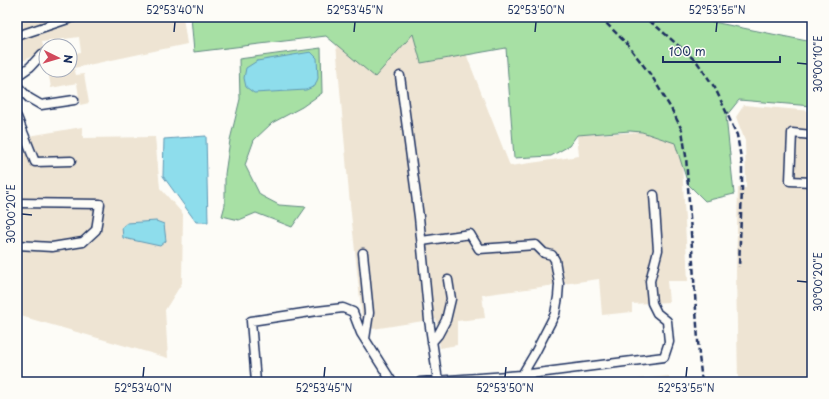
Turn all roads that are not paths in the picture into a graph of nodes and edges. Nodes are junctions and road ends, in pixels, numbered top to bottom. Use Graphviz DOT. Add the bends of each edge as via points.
graph roads {
  1 [pos="74,17"];
  2 [pos="17,36"];
  3 [pos="38,58"];
  4 [pos="17,76"];
  5 [pos="400,76"];
  6 [pos="17,86"];
  7 [pos="74,100"];
  8 [pos="17,117"];
  9 [pos="812,135"];
  10 [pos="71,161"];
  11 [pos="812,182"];
  12 [pos="654,195"];
  13 [pos="17,204"];
  14 [pos="422,241"];
  15 [pos="17,245"];
  16 [pos="363,252"];
  17 [pos="448,280"];
  18 [pos="365,339"];
  19 [pos="432,342"];
  20 [pos="522,379"];
  21 [pos="438,381"];
  22 [pos="256,382"];
  23 [pos="392,382"];
  24 [pos="420,382"];
  1 -- 2 [label="street"];
  3 -- 4 [label="street"];
  5 -- 14 [label="street"];
  6 -- 7 [label="street" via="41,105"];
  8 -- 10 [label="street" via="35,162"];
  9 -- 11 [label="street" via="792,133 790,180"];
  12 -- 20 [label="street" via="658,250 650,282 652,303 657,313 667,321 669,342 664,357"];
  13 -- 15 [label="street" via="100,204 96,230 83,242 52,247"];
  14 -- 19 [label="street"];
  14 -- 20 [label="street" via="470,234 479,249 536,245 544,253 552,255 559,284 555,314"];
  16 -- 18 [label="street" via="369,313"];
  17 -- 19 [label="street" via="452,299 446,320"];
  18 -- 22 [label="street" via="353,312 343,308 251,321"];
  18 -- 23 [label="street"];
  19 -- 21 [label="street"];
  20 -- 21 [label="street"];
  21 -- 24 [label="street"];
}
